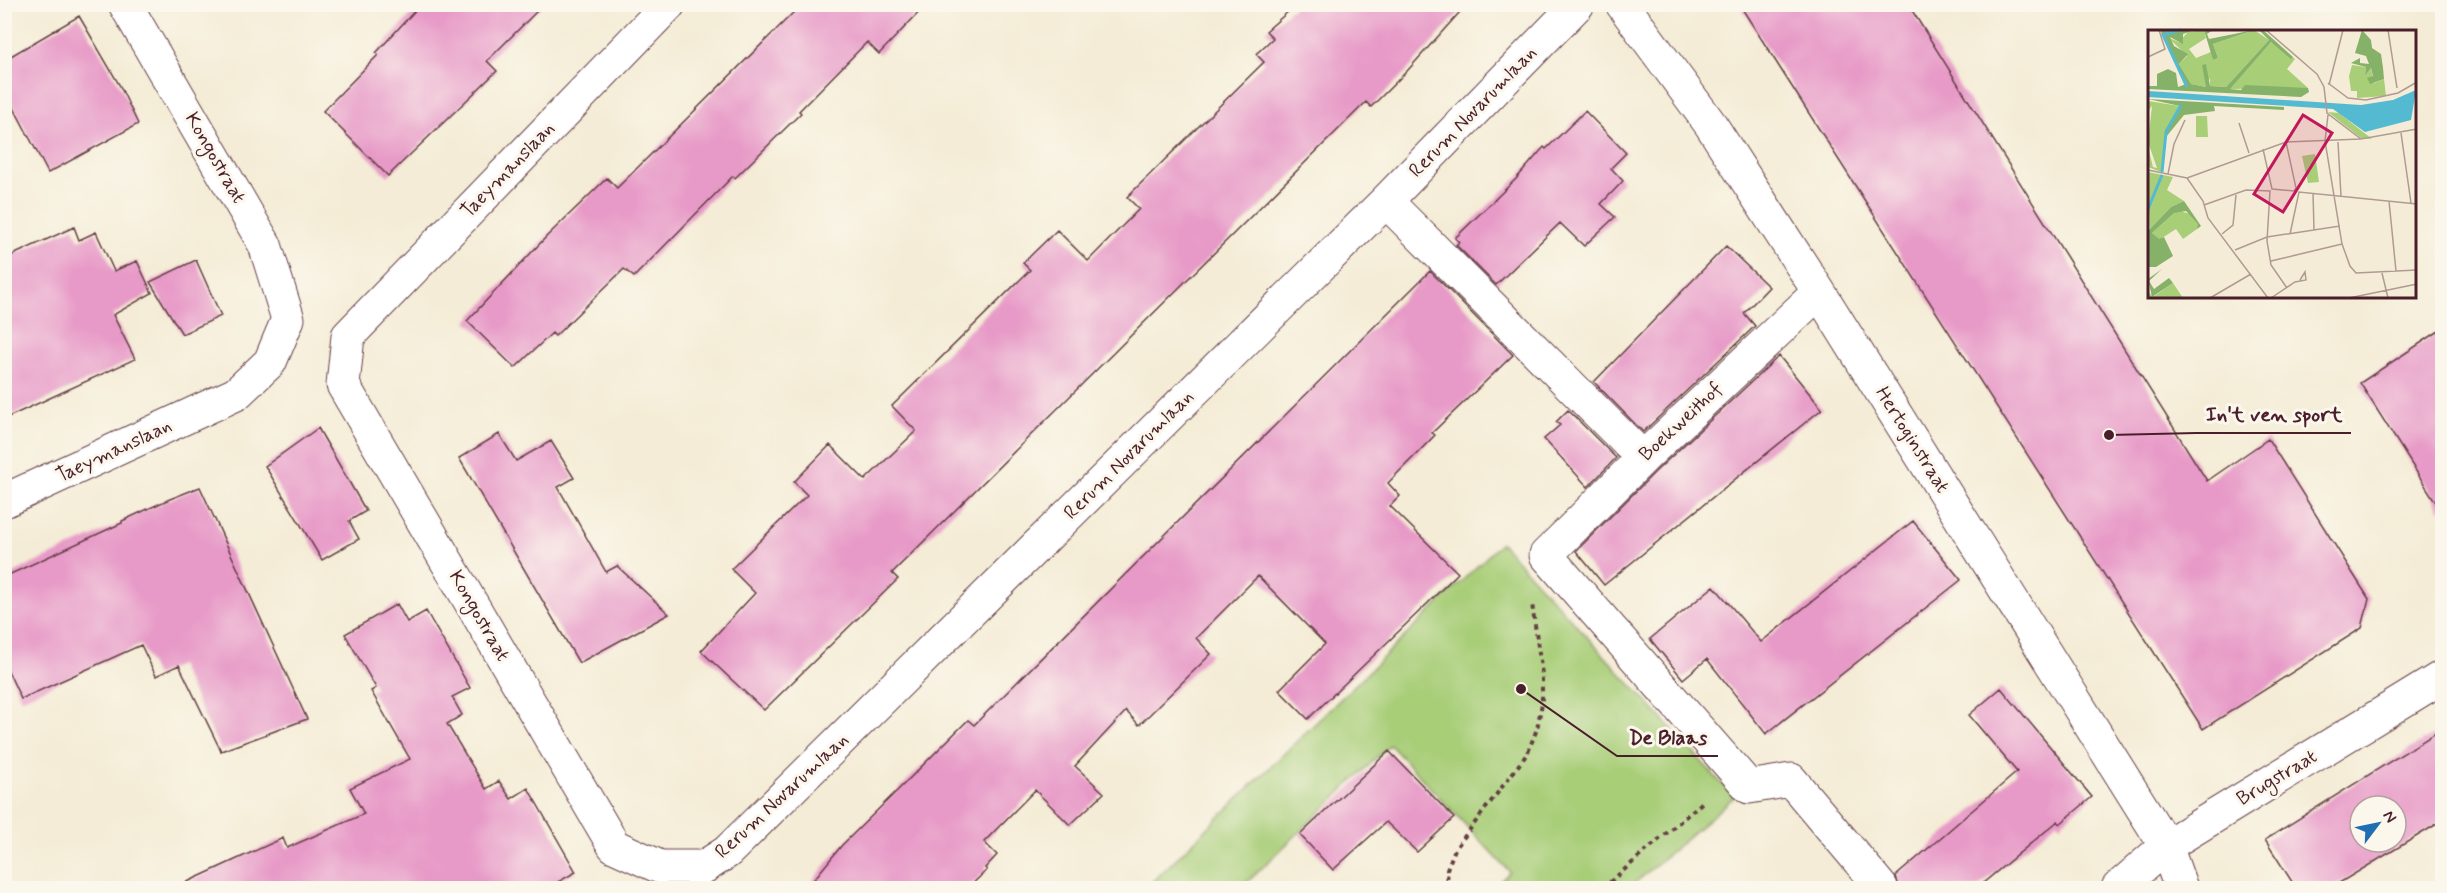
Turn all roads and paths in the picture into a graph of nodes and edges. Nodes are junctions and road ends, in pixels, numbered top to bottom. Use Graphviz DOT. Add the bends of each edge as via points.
graph roads {
  1 [pos="125,4"];
  2 [pos="669,4"];
  3 [pos="1578,4"];
  4 [pos="1622,4"];
  5 [pos="1386,201"];
  6 [pos="1819,292"];
  7 [pos="288,319"];
  8 [pos="348,336"];
  9 [pos="1646,455"];
  10 [pos="4,501"];
  11 [pos="1546,555"];
  12 [pos="2442,677"];
  13 [pos="1736,772"];
  14 [pos="2166,846"];
  15 [pos="660,867"];
  16 [pos="1881,887"];
  17 [pos="1448,888"];
  18 [pos="1603,888"];
  19 [pos="2118,888"];
  20 [pos="2181,888"];
  1 -- 7 [label="street, Kongostraat" via="265,245"];
  2 -- 8 [label="street, Taeymanslaan"];
  3 -- 5 [label="street, Rerum Novarumlaan"];
  4 -- 6 [label="street, Hertoginstraat" via="1711,125"];
  5 -- 9 [label="street"];
  5 -- 15 [label="street, Rerum Novarumlaan" via="727,852 704,867"];
  6 -- 9 [label="street, Boekweithof"];
  6 -- 14 [label="street, Hertoginstraat"];
  7 -- 10 [label="street, Taeymanslaan" via="270,362 237,394"];
  8 -- 15 [label="street, Kongostraat" via="343,385 578,785 614,846"];
  9 -- 11 [label="street, Boekweithof"];
  11 -- 13 [label="street"];
  11 -- 17 [label="path" via="1532,573 1532,607 1542,674 1537,729 1527,754 1455,849 1447,869"];
  12 -- 14 [label="street, Brugstraat"];
  13 -- 16 [label="street" via="1749,787 1791,780"];
  13 -- 18 [label="path"];
  14 -- 19 [label="street, Brugstraat"];
  14 -- 20 [label="street, Hertoginstraat"];
}
